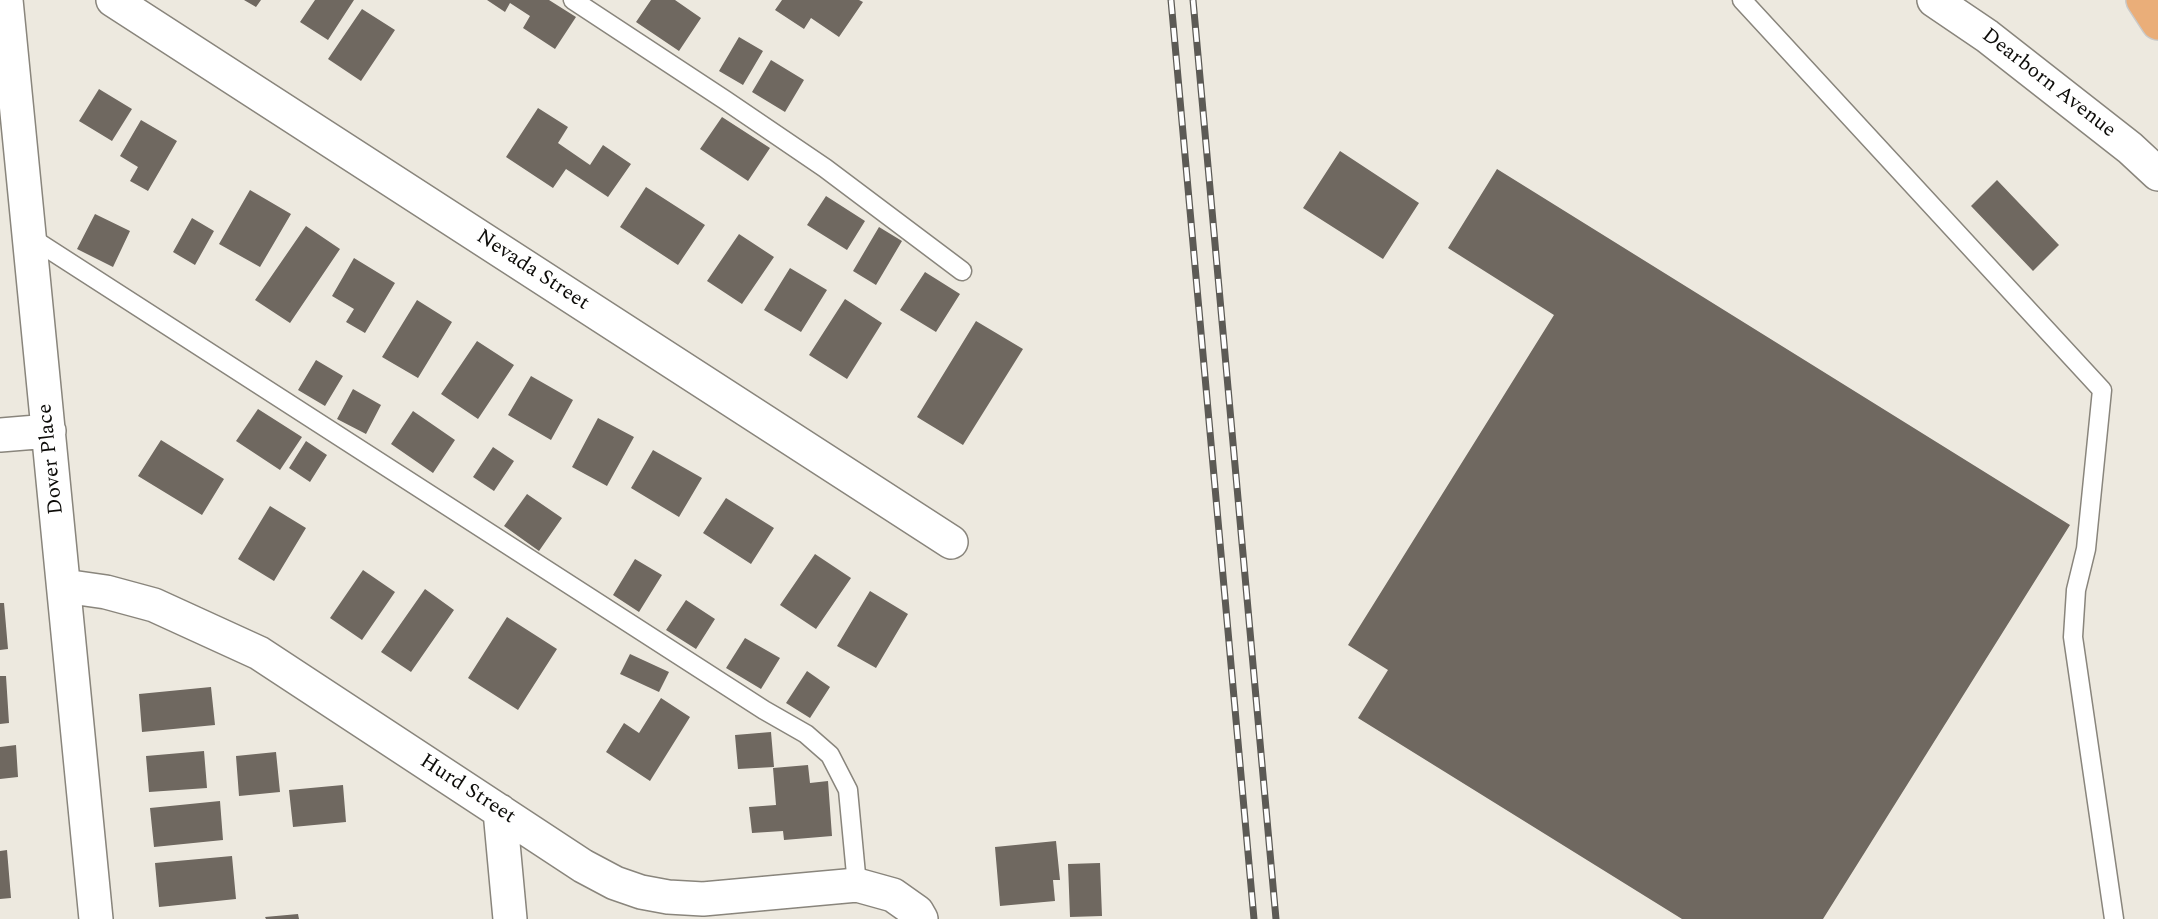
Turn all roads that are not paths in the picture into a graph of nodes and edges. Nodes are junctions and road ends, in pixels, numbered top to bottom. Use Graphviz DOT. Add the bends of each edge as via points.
graph roads {
  1 [pos="6,0"];
  2 [pos="113,0"];
  3 [pos="573,0"];
  4 [pos="1742,0"];
  5 [pos="1934,0"];
  6 [pos="2143,0"];
  7 [pos="2158,23"];
  8 [pos="2158,174"];
  9 [pos="30,237"];
  10 [pos="962,271"];
  11 [pos="49,431"];
  12 [pos="0,435"];
  13 [pos="951,542"];
  14 [pos="64,586"];
  15 [pos="500,811"];
  16 [pos="857,885"];
  17 [pos="96,919"];
  18 [pos="510,919"];
  19 [pos="921,919"];
  20 [pos="2114,919"];
  1 -- 9 [label="street, Dover Place"];
  2 -- 13 [label="street, Nevada Street"];
  3 -- 10 [label="lane" via="825,168"];
  4 -- 20 [label="lane" via="2102,390 2073,637"];
  5 -- 8 [label="street, Dearborn Avenue" via="1987,36"];
  6 -- 7 [label="highway"];
  9 -- 11 [label="street, Dover Place"];
  9 -- 16 [label="lane" via="806,734 831,755 848,790"];
  11 -- 12 [label="street"];
  11 -- 14 [label="street, Dover Place"];
  14 -- 15 [label="street, Hurd Street" via="154,605 259,653"];
  14 -- 17 [label="street, Dover Place"];
  15 -- 16 [label="street, Hurd Street" via="584,867 641,892 703,898"];
  15 -- 18 [label="street"];
  16 -- 19 [label="street, Hurd Street" via="893,895"];
}
